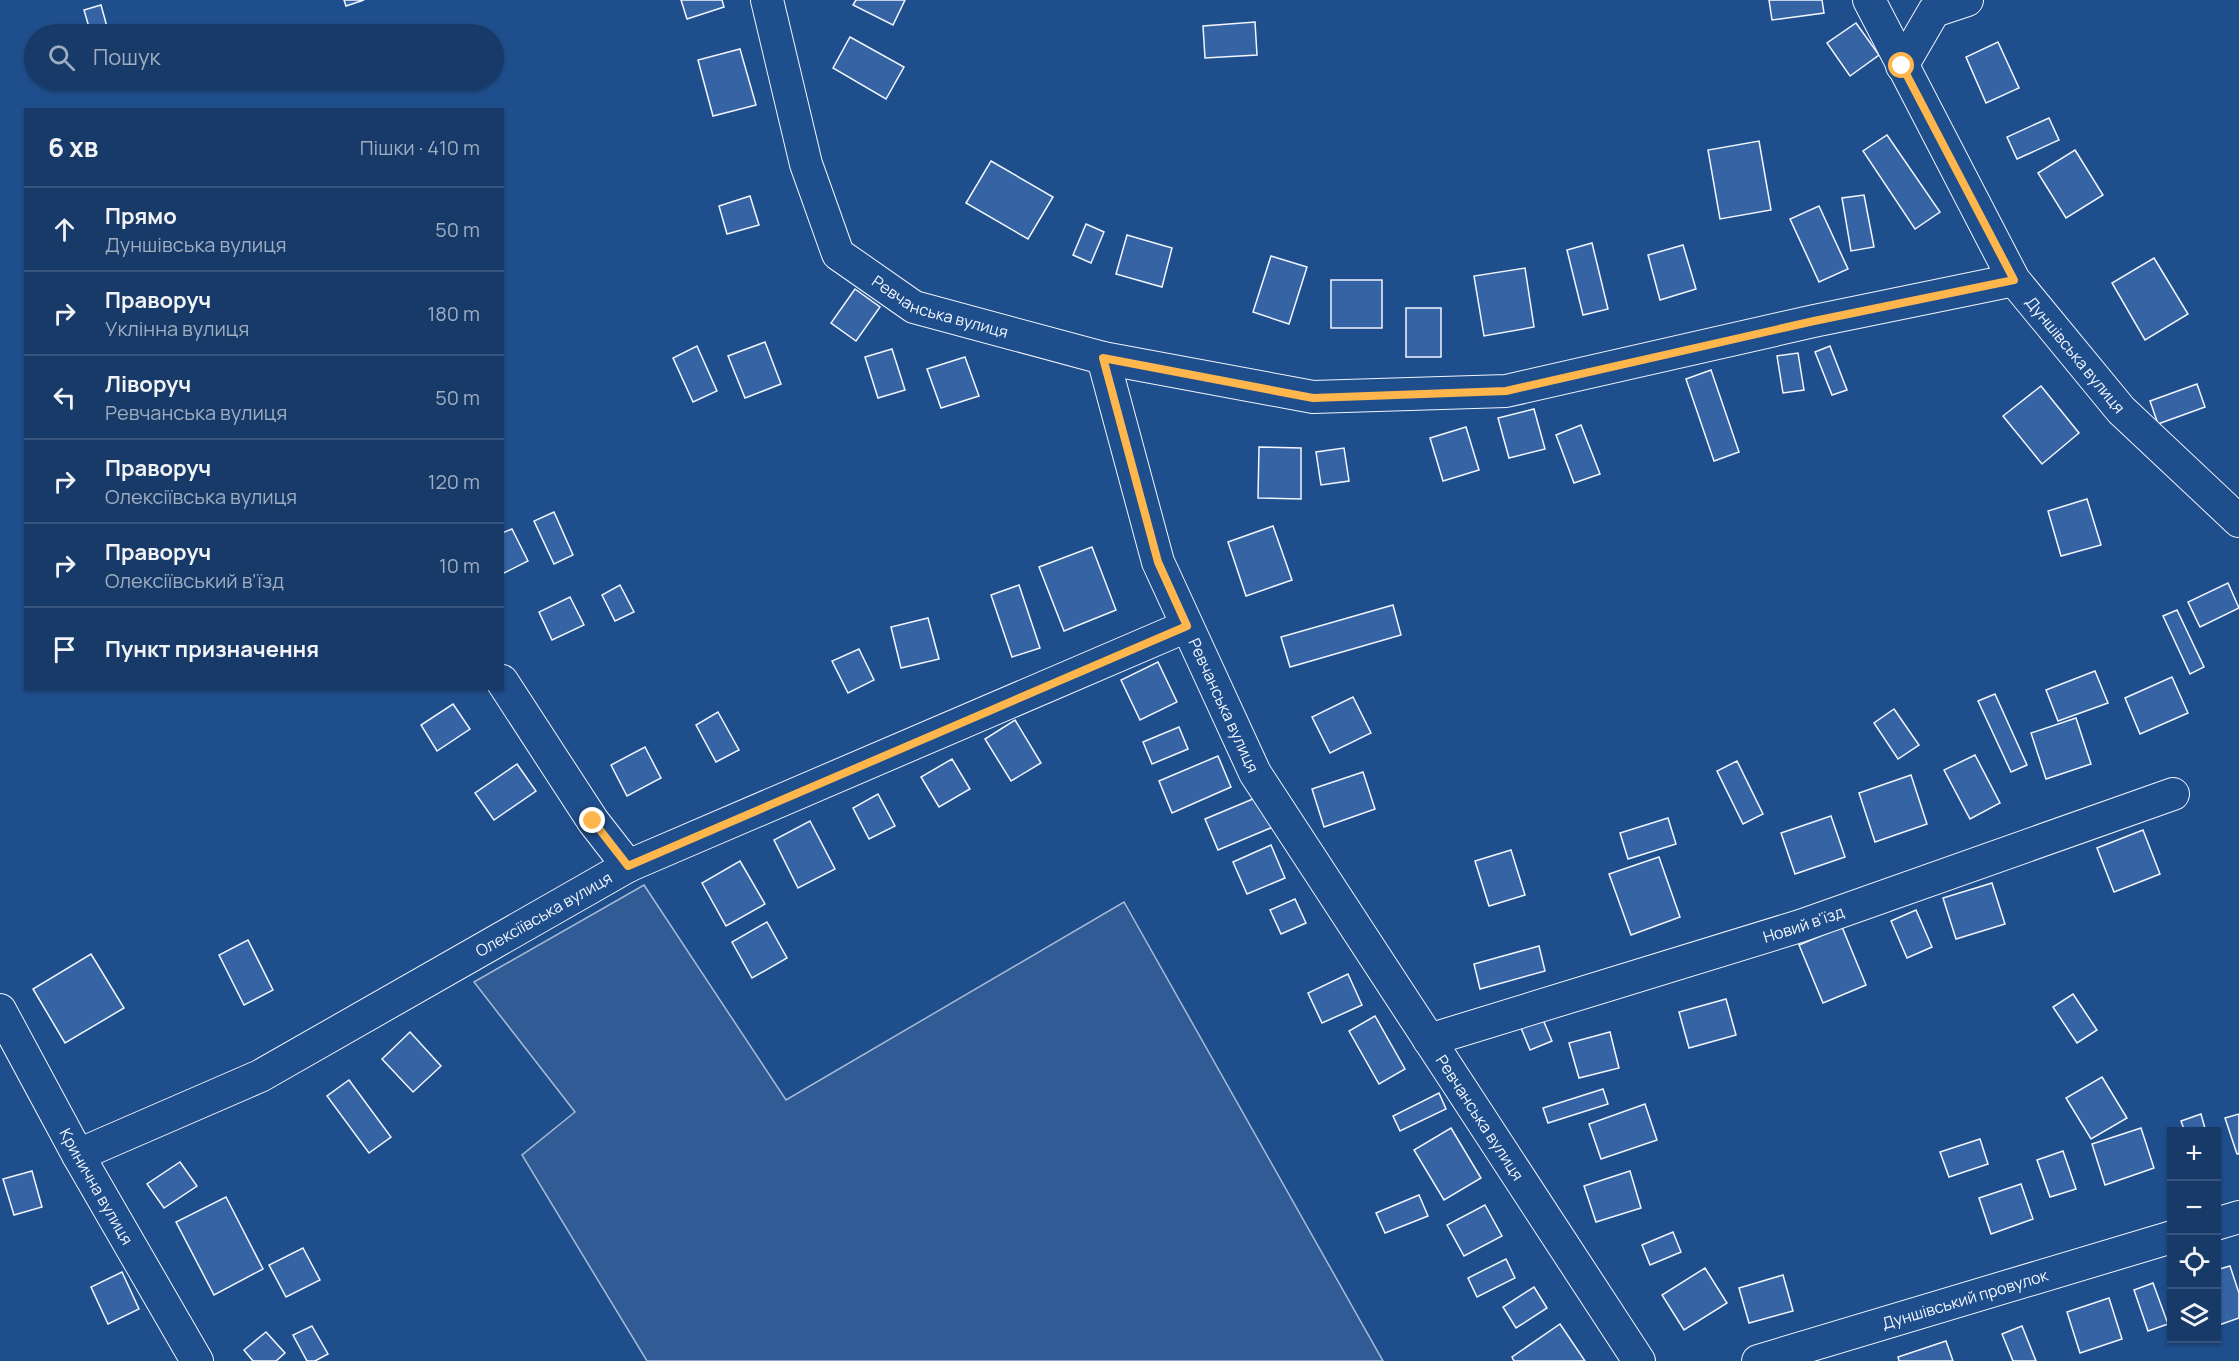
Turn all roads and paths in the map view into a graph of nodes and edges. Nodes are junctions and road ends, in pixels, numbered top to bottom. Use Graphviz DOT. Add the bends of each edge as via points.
graph roads {
  1 [pos="767,0"];
  2 [pos="1869,0"];
  3 [pos="1967,0"];
  4 [pos="1902,66"];
  5 [pos="2014,280"];
  6 [pos="1103,358"];
  7 [pos="2239,521"];
  8 [pos="1187,626"];
  9 [pos="504,684"];
  10 [pos="2174,794"];
  11 [pos="628,866"];
  12 [pos="0,1010"];
  13 [pos="1429,1040"];
  14 [pos="78,1155"];
  15 [pos="2239,1217"];
  16 [pos="2221,1223"];
  17 [pos="2167,1238"];
  18 [pos="197,1361"];
  19 [pos="1639,1361"];
  20 [pos="1758,1361"];
  1 -- 6 [label="street, Ревчанська вулиця" via="806,164 838,254 914,307"];
  2 -- 4 [label="street, Дуншівська вулиця"];
  3 -- 4 [label="street" via="1934,11"];
  4 -- 5 [label="street, Дуншівська вулиця"];
  5 -- 6 [label="street" via="1506,391 1313,398"];
  5 -- 7 [label="street, Дуншівська вулиця" via="2121,410"];
  6 -- 8 [label="street, Ревчанська вулиця" via="1158,562"];
  8 -- 11 [label="street, Олексіївська вулиця"];
  8 -- 13 [label="street, Ревчанська вулиця" via="1255,773"];
  9 -- 11 [label="street" via="593,821"];
  10 -- 13 [label="street, Новий в'їзд" via="1800,926"];
  11 -- 14 [label="street, Олексіївська вулиця" via="260,1076"];
  12 -- 14 [label="street, Кринична вулиця"];
  13 -- 19 [label="street, Ревчанська вулиця"];
  14 -- 18 [label="street, Кринична вулиця"];
  15 -- 16 [label="street"];
  17 -- 20 [label="street, Дуншівський провулок"];
}
